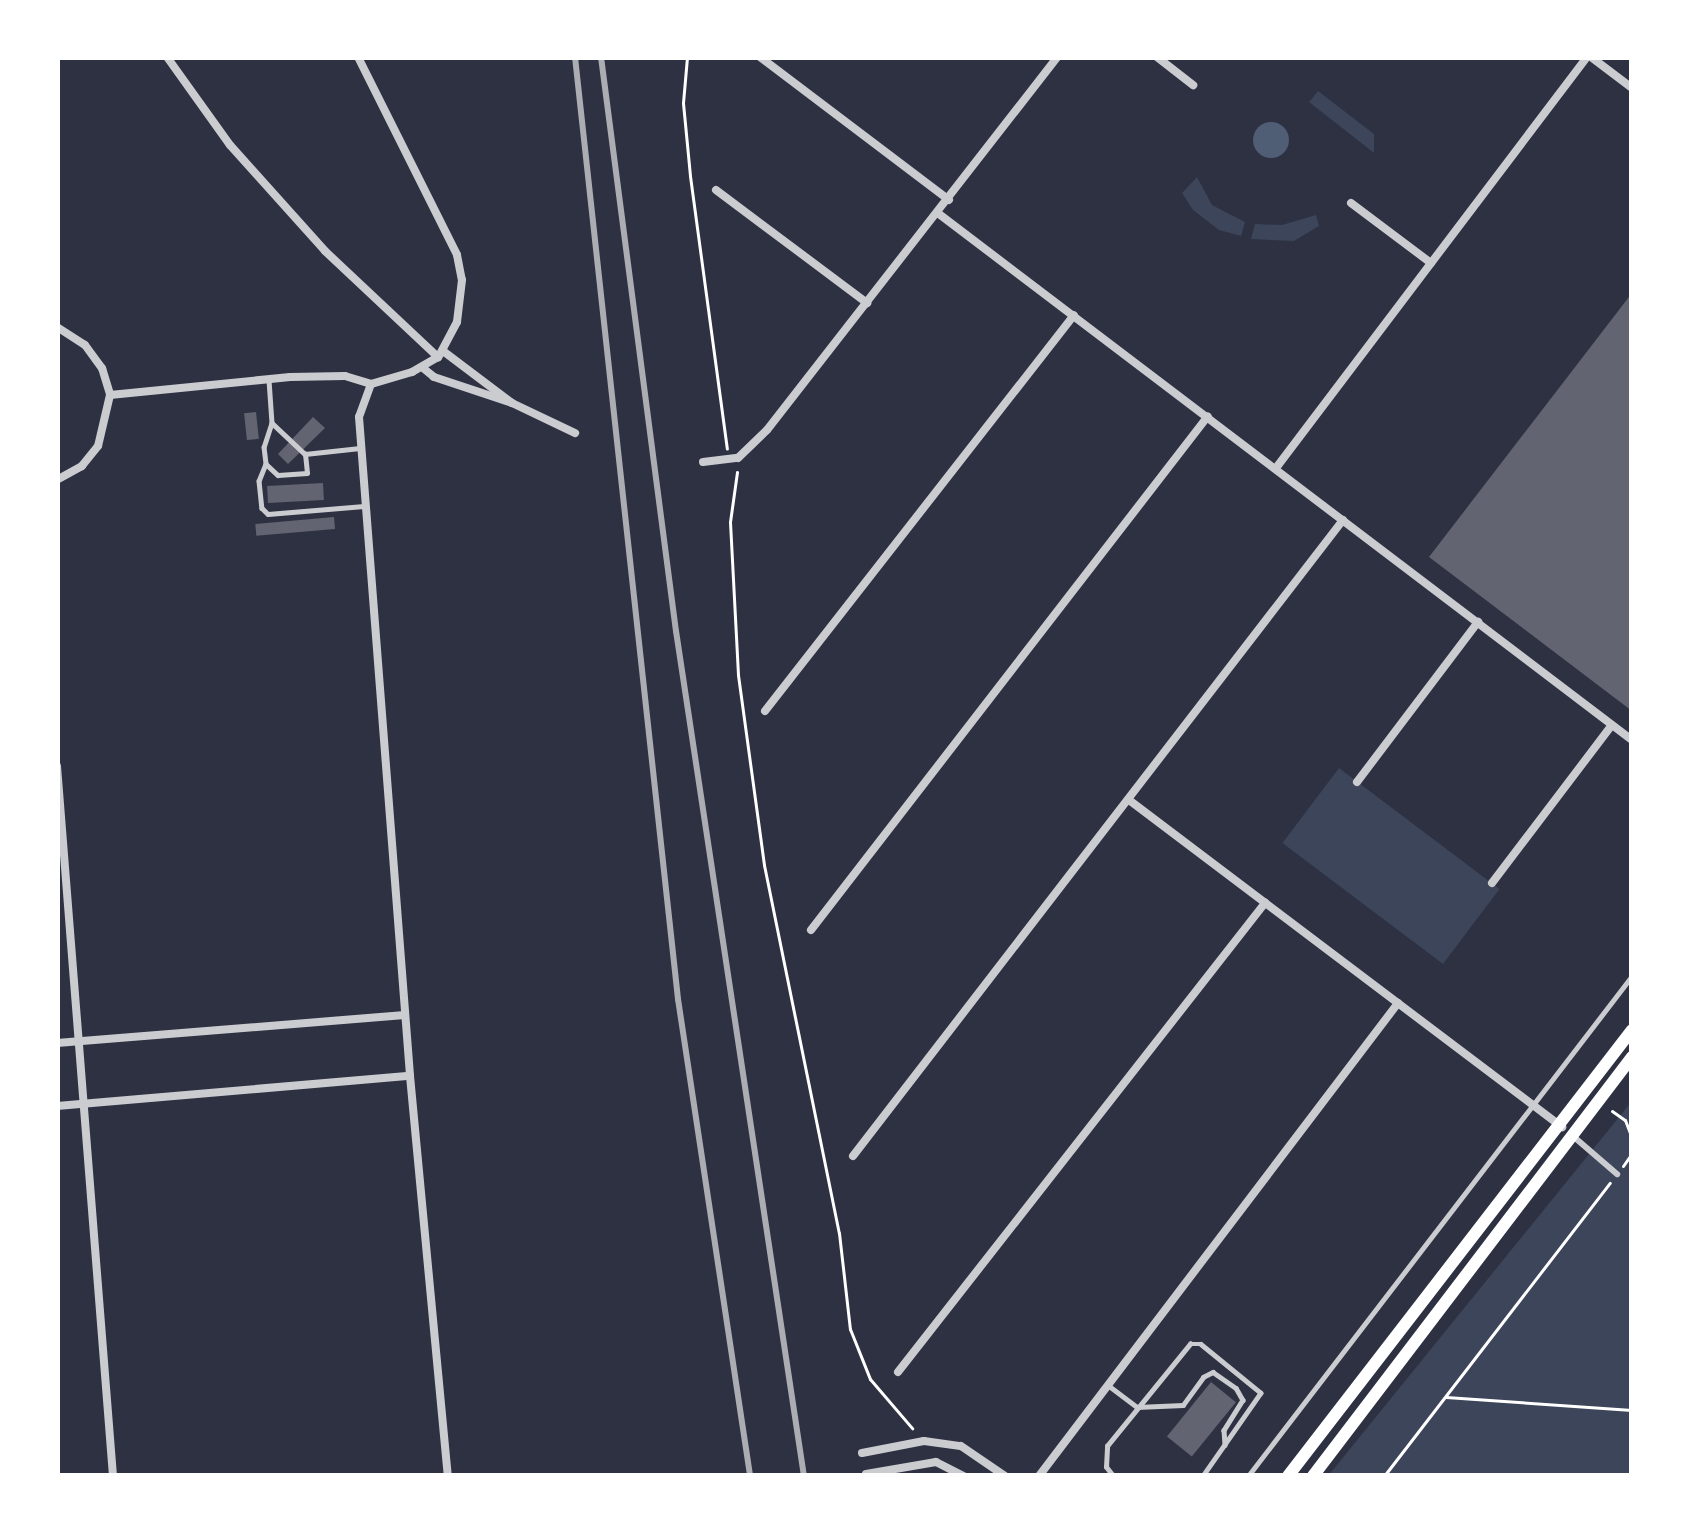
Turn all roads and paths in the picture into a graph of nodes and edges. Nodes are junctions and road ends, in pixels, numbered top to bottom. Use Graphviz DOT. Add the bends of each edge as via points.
graph roads {
  1 [pos="167,57"];
  2 [pos="358,57"];
  3 [pos="687,57"];
  4 [pos="760,57"];
  5 [pos="1057,57"];
  6 [pos="1157,57"];
  7 [pos="1589,57"];
  8 [pos="1193,85"];
  9 [pos="1632,88"];
  10 [pos="716,190"];
  11 [pos="949,200"];
  12 [pos="1351,203"];
  13 [pos="938,214"];
  14 [pos="1431,263"];
  15 [pos="867,303"];
  16 [pos="1074,316"];
  17 [pos="57,327"];
  18 [pos="440,354"];
  19 [pos="422,368"];
  20 [pos="268,380"];
  21 [pos="371,384"];
  22 [pos="110,395"];
  23 [pos="512,403"];
  24 [pos="1208,416"];
  25 [pos="272,423"];
  26 [pos="575,433"];
  27 [pos="362,448"];
  28 [pos="305,454"];
  29 [pos="733,459"];
  30 [pos="703,462"];
  31 [pos="266,464"];
  32 [pos="1276,468"];
  33 [pos="57,480"];
  34 [pos="366,506"];
  35 [pos="1343,519"];
  36 [pos="1478,622"];
  37 [pos="765,711"];
  38 [pos="1612,725"];
  39 [pos="1632,740"];
  40 [pos="57,766"];
  41 [pos="1357,782"];
  42 [pos="1129,800"];
  43 [pos="1492,883"];
  44 [pos="1265,903"];
  45 [pos="811,930"];
  46 [pos="1632,976"];
  47 [pos="1398,1003"];
  48 [pos="405,1015"];
  49 [pos="1632,1030"];
  50 [pos="80,1041"];
  51 [pos="57,1043"];
  52 [pos="1632,1057"];
  53 [pos="410,1076"];
  54 [pos="1598,1102"];
  55 [pos="83,1104"];
  56 [pos="57,1106"];
  57 [pos="1533,1106"];
  58 [pos="1558,1125"];
  59 [pos="1572,1136"];
  60 [pos="1632,1138"];
  61 [pos="854,1156"];
  62 [pos="1617,1174"];
  63 [pos="898,1372"];
  64 [pos="1108,1385"];
  65 [pos="1444,1397"];
  66 [pos="1137,1407"];
  67 [pos="1632,1410"];
  68 [pos="924,1441"];
  69 [pos="1225,1445"];
  70 [pos="862,1453"];
  71 [pos="866,1474"];
  72 [pos="113,1476"];
  73 [pos="448,1476"];
  74 [pos="964,1476"];
  75 [pos="1005,1476"];
  76 [pos="1040,1476"];
  77 [pos="1113,1476"];
  78 [pos="1203,1476"];
  79 [pos="1248,1476"];
  80 [pos="1288,1476"];
  81 [pos="1313,1476"];
  82 [pos="1384,1476"];
  1 -- 18 [label="street" via="230,146 325,251"];
  2 -- 18 [label="street" via="457,254 463,299"];
  3 -- 29 [label="path" via="683,103"];
  4 -- 11 [label="street"];
  5 -- 11 [label="street"];
  6 -- 8 [label="street"];
  7 -- 9 [label="street"];
  7 -- 14 [label="street"];
  10 -- 15 [label="street"];
  11 -- 13 [label="street"];
  12 -- 14 [label="street"];
  13 -- 15 [label="street"];
  13 -- 16 [label="street"];
  14 -- 32 [label="street"];
  15 -- 29 [label="street" via="752,448"];
  16 -- 24 [label="street"];
  16 -- 37 [label="street"];
  17 -- 22 [label="street" via="86,345"];
  18 -- 19 [label="street"];
  18 -- 23 [label="street"];
  19 -- 21 [label="street"];
  19 -- 23 [label="street"];
  20 -- 21 [label="street" via="345,376"];
  20 -- 22 [label="street"];
  20 -- 25 [label="lane"];
  21 -- 27 [label="street" via="360,403"];
  22 -- 33 [label="street" via="98,446"];
  23 -- 26 [label="street"];
  24 -- 32 [label="street"];
  24 -- 45 [label="street"];
  25 -- 28 [label="lane"];
  25 -- 31 [label="lane"];
  27 -- 28 [label="lane"];
  27 -- 34 [label="street"];
  28 -- 31 [label="lane" via="307,473 278,475"];
  29 -- 30 [label="street"];
  29 -- 68 [label="path" via="738,675 764,865 850,1329 870,1379"];
  31 -- 34 [label="lane" via="259,481 268,514"];
  32 -- 35 [label="street"];
  34 -- 48 [label="street"];
  35 -- 36 [label="street"];
  35 -- 42 [label="street"];
  36 -- 38 [label="street"];
  36 -- 41 [label="street"];
  38 -- 39 [label="street"];
  38 -- 43 [label="street"];
  40 -- 50 [label="street"];
  42 -- 44 [label="street"];
  42 -- 61 [label="street"];
  44 -- 47 [label="street"];
  44 -- 63 [label="street"];
  46 -- 57 [label="lane"];
  47 -- 57 [label="street"];
  47 -- 64 [label="street"];
  48 -- 50 [label="street"];
  48 -- 53 [label="street"];
  49 -- 58 [label="main road"];
  50 -- 51 [label="street"];
  50 -- 55 [label="street"];
  52 -- 54 [label="main road"];
  53 -- 55 [label="street"];
  53 -- 73 [label="street"];
  54 -- 59 [label="main road"];
  54 -- 60 [label="path" via="1625,1120"];
  55 -- 56 [label="street"];
  55 -- 72 [label="street"];
  57 -- 58 [label="street"];
  57 -- 79 [label="lane"];
  58 -- 59 [label="street"];
  58 -- 80 [label="main road"];
  59 -- 62 [label="street"];
  59 -- 81 [label="main road"];
  62 -- 65 [label="path"];
  64 -- 66 [label="lane"];
  64 -- 76 [label="street"];
  65 -- 67 [label="path"];
  65 -- 82 [label="path"];
  66 -- 69 [label="lane" via="1183,1405 1213,1372 1243,1400 1224,1430"];
  66 -- 69 [label="lane" via="1185,1346 1201,1344 1261,1393"];
  66 -- 77 [label="lane" via="1107,1445"];
  68 -- 70 [label="street"];
  68 -- 75 [label="street" via="961,1446"];
  69 -- 78 [label="lane"];
  71 -- 74 [label="street" via="936,1462"];
}
